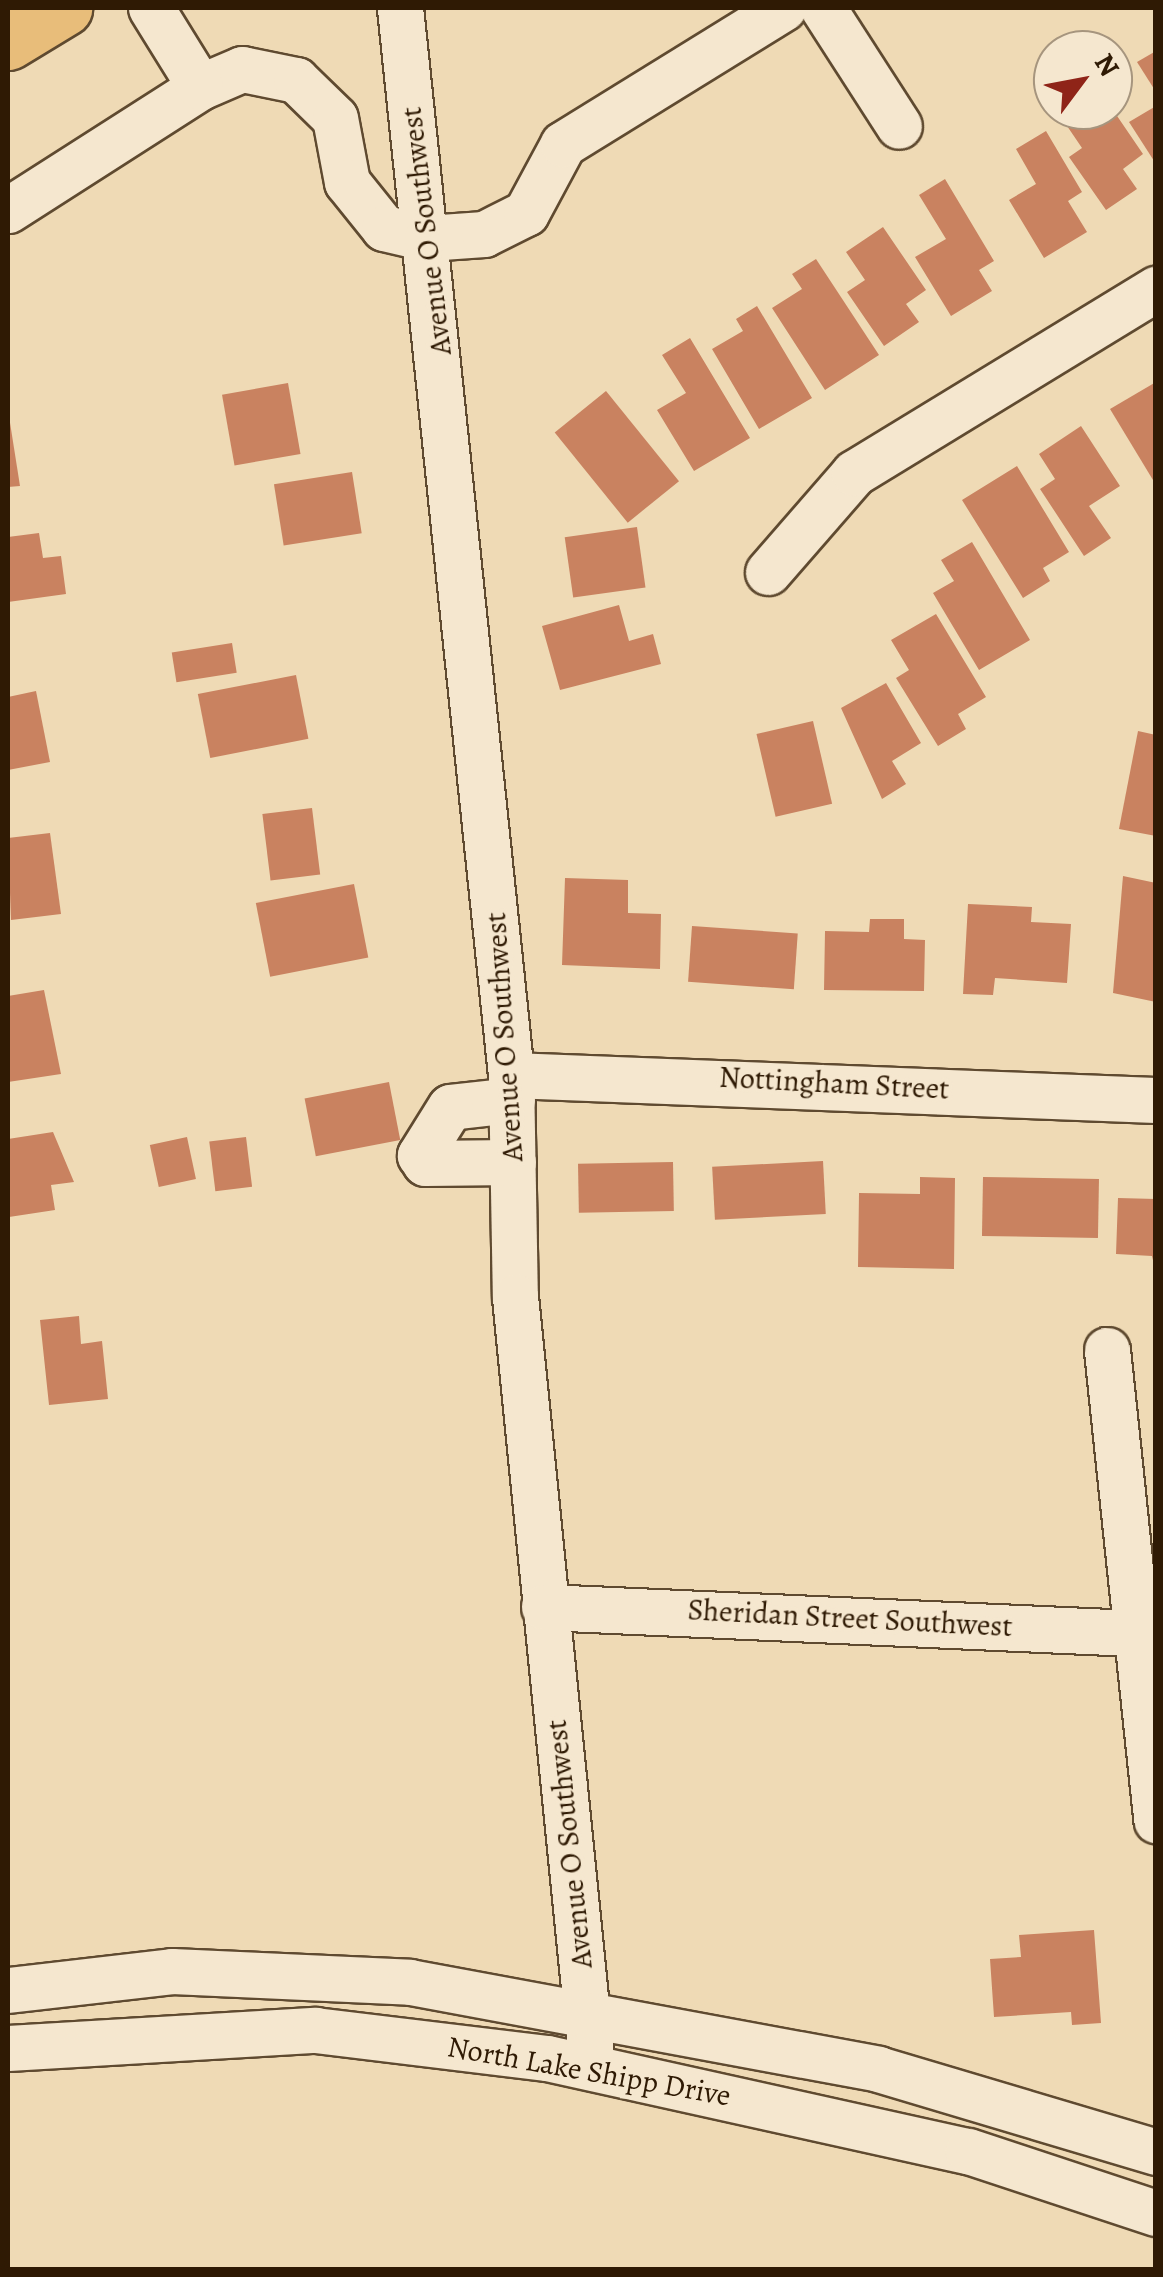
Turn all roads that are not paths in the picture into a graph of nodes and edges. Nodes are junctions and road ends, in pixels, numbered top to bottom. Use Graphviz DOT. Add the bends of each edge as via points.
graph roads {
  1 [pos="64,8"];
  2 [pos="151,8"];
  3 [pos="400,8"];
  4 [pos="783,8"];
  5 [pos="823,8"];
  6 [pos="8,42"];
  7 [pos="200,87"];
  8 [pos="899,126"];
  9 [pos="8,210"];
  10 [pos="427,238"];
  11 [pos="1156,289"];
  12 [pos="768,572"];
  13 [pos="511,1088"];
  14 [pos="1156,1100"];
  15 [pos="512,1162"];
  16 [pos="1107,1350"];
  17 [pos="544,1607"];
  18 [pos="1146,1633"];
  19 [pos="1156,1820"];
  20 [pos="8,1990"];
  21 [pos="587,2011"];
  22 [pos="8,2048"];
  23 [pos="592,2067"];
  24 [pos="1156,2152"];
  25 [pos="1156,2213"];
  1 -- 6 [label="main road"];
  2 -- 7 [label="street"];
  3 -- 10 [label="street, Avenue O Southwest"];
  4 -- 10 [label="street" via="562,144 526,213 506,228"];
  5 -- 8 [label="street"];
  7 -- 9 [label="street"];
  7 -- 10 [label="street" via="242,69 296,80 335,118 362,208 384,228"];
  10 -- 13 [label="street, Avenue O Southwest"];
  11 -- 12 [label="street" via="854,473"];
  13 -- 14 [label="street, Nottingham Street"];
  13 -- 15 [label="street, Avenue O Southwest"];
  13 -- 15 [label="street, Nottingham Street" via="450,1107 420,1155"];
  15 -- 17 [label="street, Avenue O Southwest"];
  16 -- 18 [label="street"];
  17 -- 18 [label="street, Sheridan Street Southwest"];
  17 -- 21 [label="street, Avenue O Southwest"];
  18 -- 19 [label="street"];
  20 -- 21 [label="street, North Lake Shipp Drive" via="172,1972 294,1973"];
  21 -- 23 [label="street, Avenue O Southwest"];
  21 -- 24 [label="street, North Lake Shipp Drive" via="878,2069"];
  22 -- 23 [label="street, North Lake Shipp Drive" via="314,2030"];
  23 -- 25 [label="street, North Lake Shipp Drive" via="968,2151"];
}
